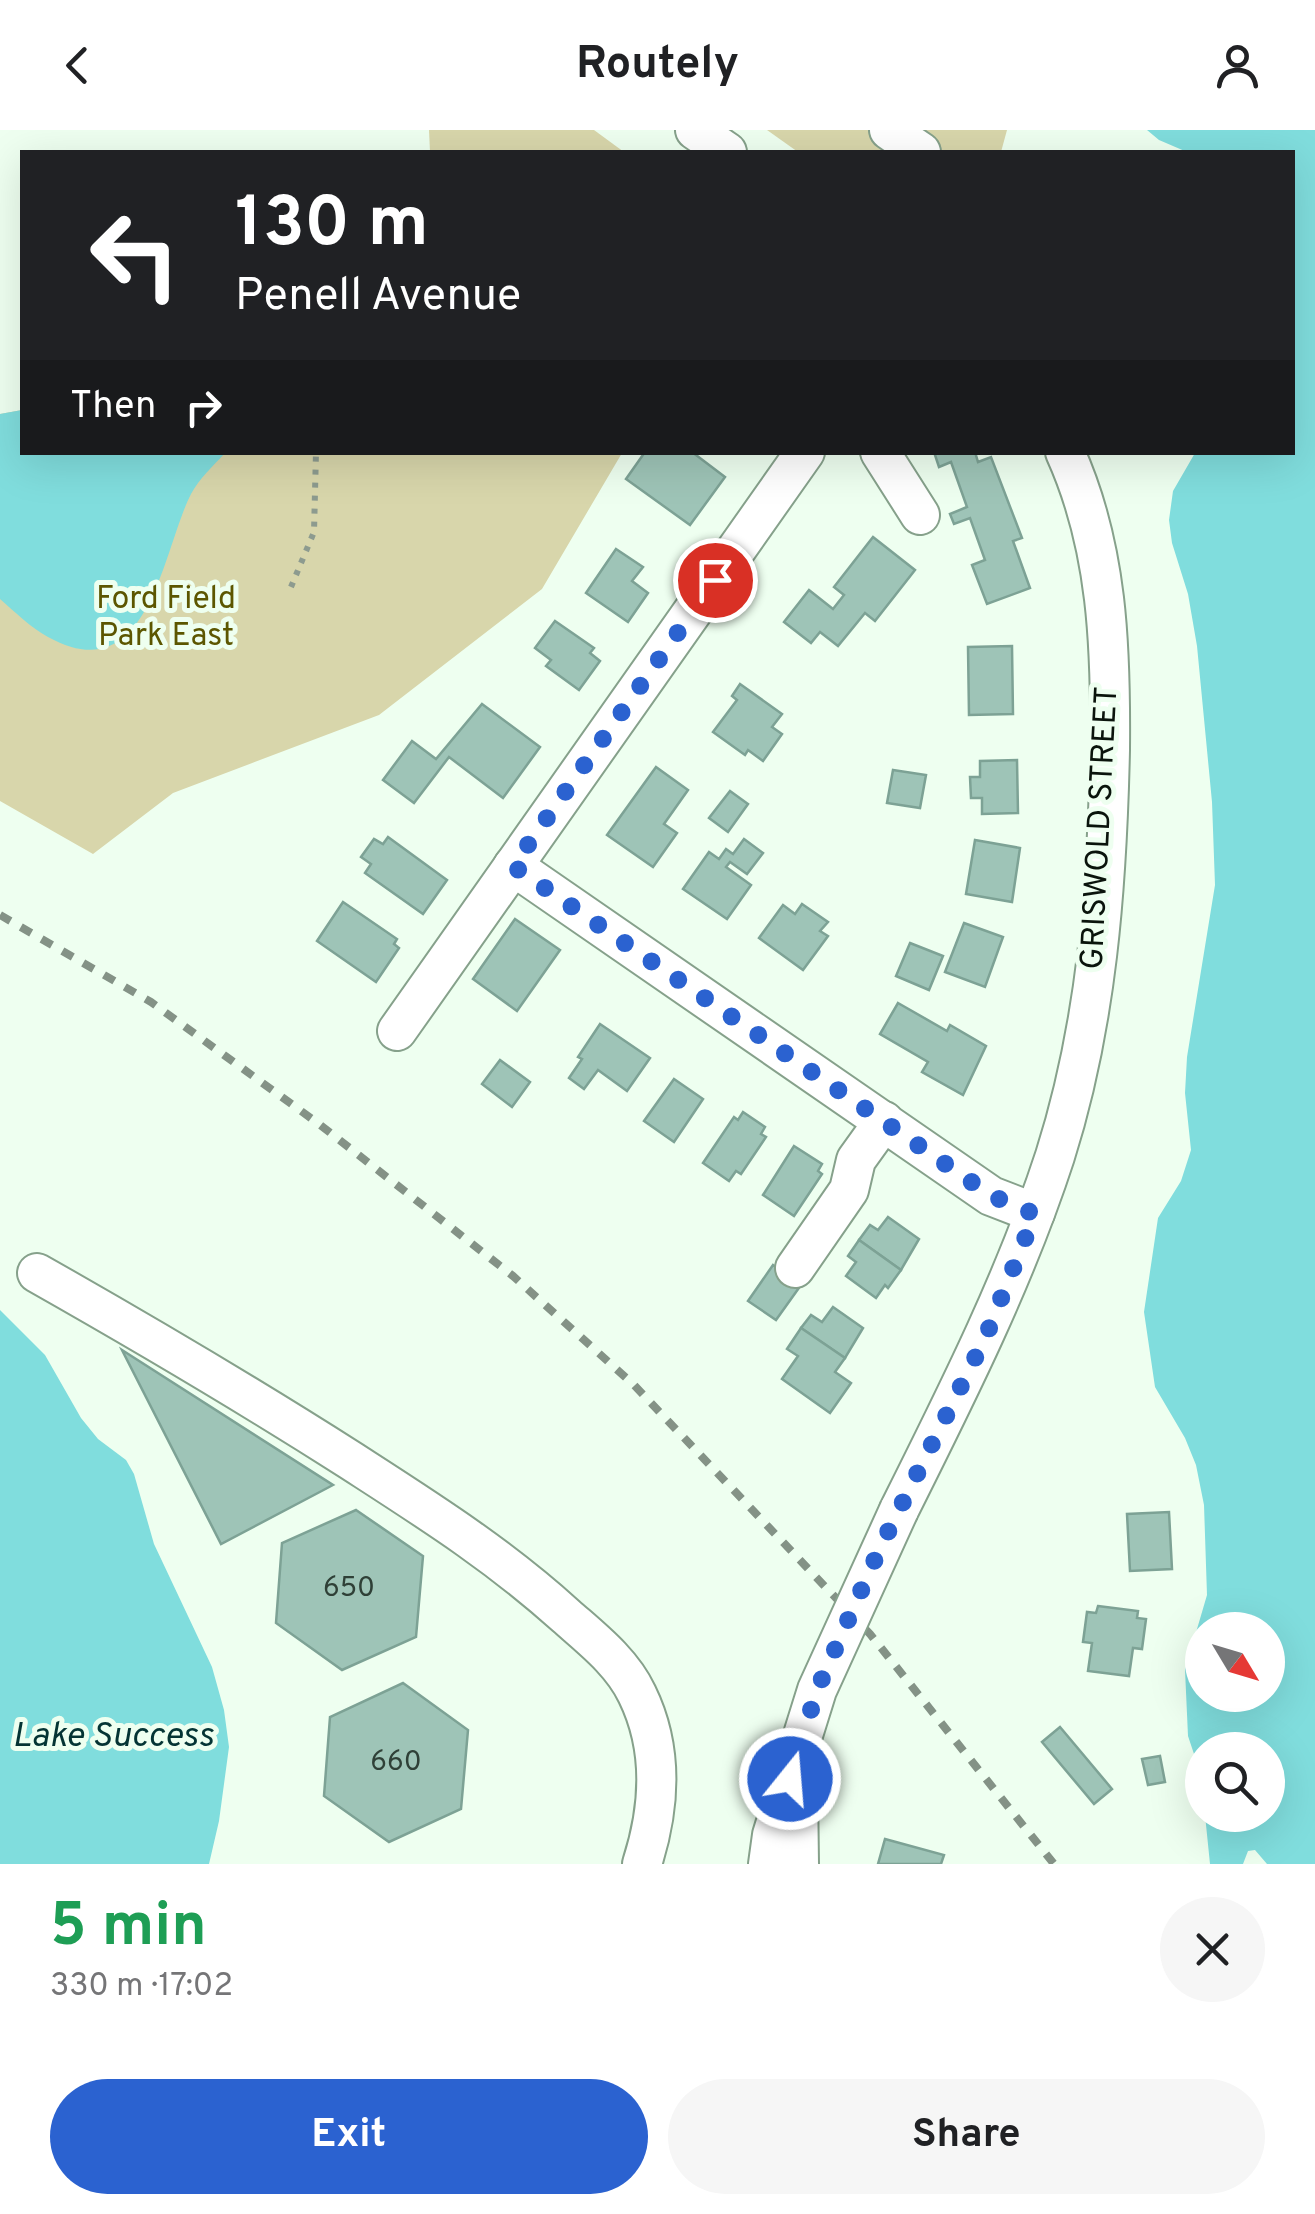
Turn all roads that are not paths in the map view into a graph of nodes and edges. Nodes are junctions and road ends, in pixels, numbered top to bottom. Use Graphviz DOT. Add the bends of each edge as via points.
graph roads {
  1 [pos="695,130"];
  2 [pos="889,130"];
  3 [pos="724,150"];
  4 [pos="918,150"];
  5 [pos="803,455"];
  6 [pos="882,455"];
  7 [pos="1066,455"];
  8 [pos="920,515"];
  9 [pos="513,866"];
  10 [pos="397,1031"];
  11 [pos="884,1121"];
  12 [pos="1035,1214"];
  13 [pos="795,1268"];
  14 [pos="37,1273"];
  15 [pos="798,1750"];
  16 [pos="642,1864"];
  17 [pos="768,1864"];
  18 [pos="799,1864"];
  1 -- 3 [label="street"];
  2 -- 4 [label="street"];
  5 -- 9 [label="street"];
  6 -- 8 [label="street"];
  7 -- 12 [label="street, GRISWOLD STREET" via="1090,523 1107,608 1108,812 1088,1018"];
  9 -- 10 [label="street"];
  9 -- 11 [label="street"];
  11 -- 12 [label="street" via="992,1196"];
  11 -- 13 [label="street" via="856,1160 849,1190"];
  12 -- 15 [label="street, GRISWOLD STREET, bridge" via="986,1336 817,1690"];
  14 -- 16 [label="street" via="473,1539 609,1655 637,1693 657,1766 655,1824"];
  15 -- 17 [label="street, GRISWOLD STREET"];
  15 -- 18 [label="street, GRISWOLD STREET"];
}
